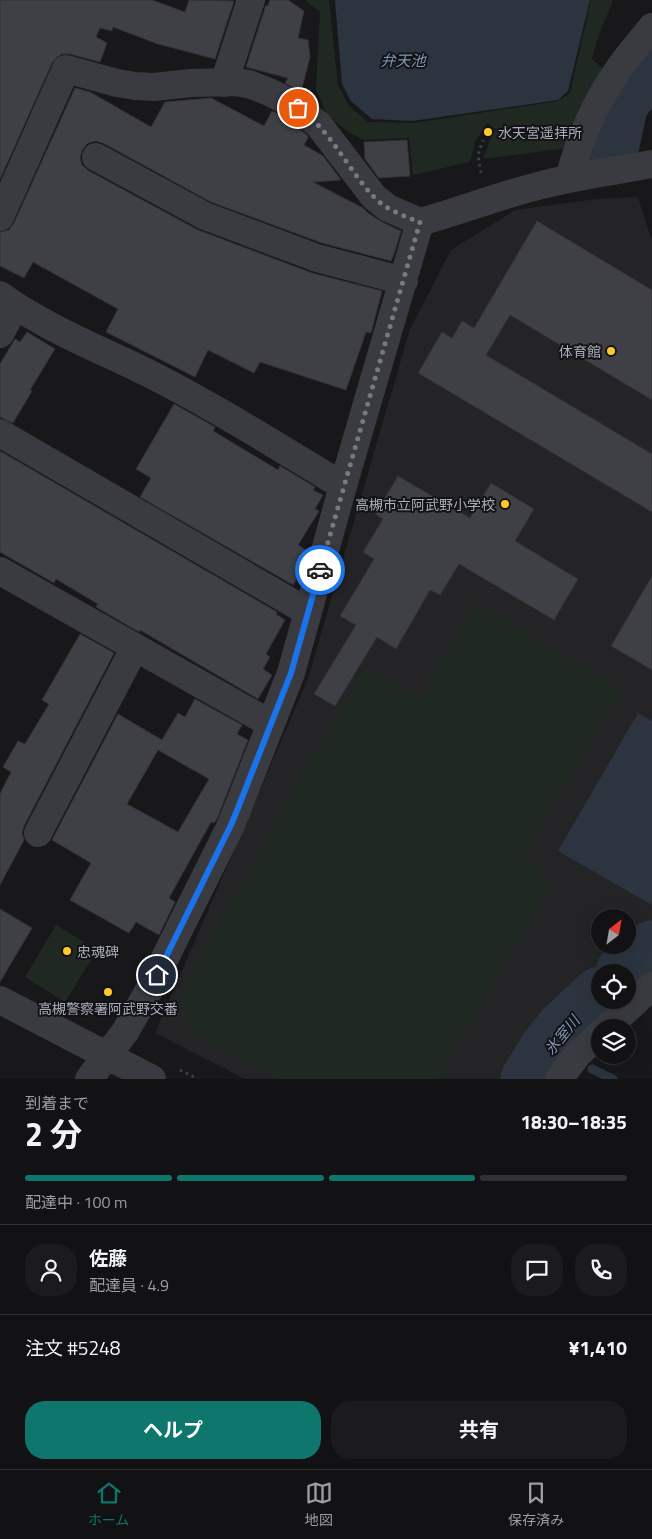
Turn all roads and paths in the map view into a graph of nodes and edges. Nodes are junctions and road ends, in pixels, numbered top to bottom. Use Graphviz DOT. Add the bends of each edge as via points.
graph roads {
  1 [pos="251,0"];
  2 [pos="652,28"];
  3 [pos="224,83"];
  4 [pos="483,140"];
  5 [pos="478,155"];
  6 [pos="96,157"];
  7 [pos="652,164"];
  8 [pos="569,179"];
  9 [pos="0,217"];
  10 [pos="420,222"];
  11 [pos="404,281"];
  12 [pos="8,301"];
  13 [pos="0,334"];
  14 [pos="0,433"];
  15 [pos="343,486"];
  16 [pos="0,571"];
  17 [pos="308,612"];
  18 [pos="135,647"];
  19 [pos="271,724"];
  20 [pos="38,833"];
  21 [pos="652,986"];
  22 [pos="0,1000"];
  23 [pos="617,1019"];
  24 [pos="591,1042"];
  25 [pos="106,1056"];
  26 [pos="89,1079"];
  27 [pos="152,1079"];
  28 [pos="559,1079"];
  1 -- 3 [label="street"];
  2 -- 8 [label="street" via="620,67 598,102 581,140"];
  3 -- 9 [label="street" via="135,86 66,69"];
  3 -- 10 [label="street" via="248,84 306,113 374,197 388,208"];
  4 -- 5 [label="path"];
  6 -- 11 [label="street" via="205,216 317,258"];
  7 -- 8 [label="street"];
  8 -- 10 [label="street" via="518,191"];
  10 -- 11 [label="street"];
  11 -- 15 [label="street"];
  12 -- 13 [label="street"];
  12 -- 15 [label="street" via="54,329 203,402"];
  14 -- 17 [label="street"];
  15 -- 17 [label="street"];
  16 -- 18 [label="street"];
  17 -- 19 [label="street" via="291,673"];
  18 -- 19 [label="street"];
  18 -- 20 [label="street"];
  19 -- 25 [label="street" via="231,825 157,974 125,1032"];
  21 -- 23 [label="street"];
  22 -- 25 [label="street"];
  24 -- 28 [label="street"];
  25 -- 26 [label="street"];
  25 -- 27 [label="street"];
}
